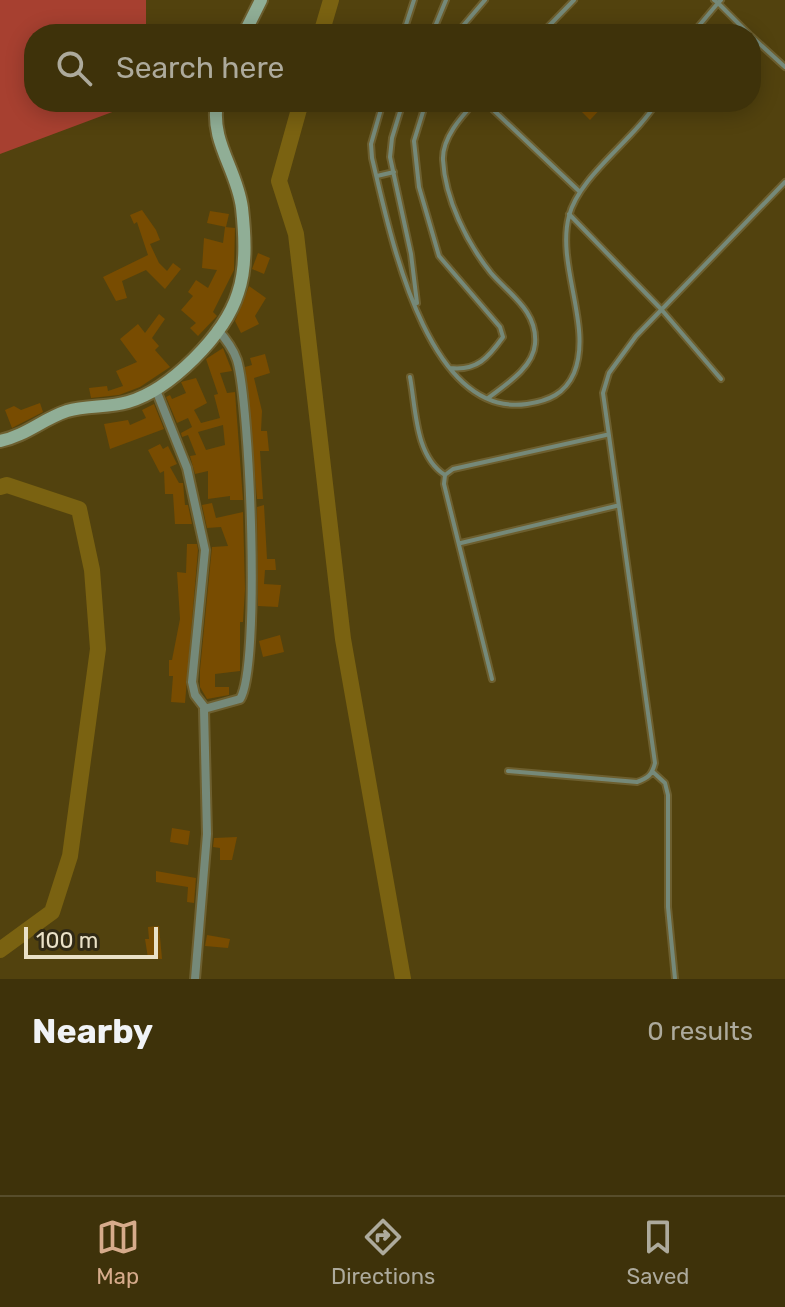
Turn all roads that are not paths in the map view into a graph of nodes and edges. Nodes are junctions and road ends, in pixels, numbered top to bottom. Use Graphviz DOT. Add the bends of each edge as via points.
graph roads {
  1 [pos="261,0"];
  2 [pos="414,0"];
  3 [pos="446,0"];
  4 [pos="485,0"];
  5 [pos="574,0"];
  6 [pos="718,1"];
  7 [pos="249,24"];
  8 [pos="406,24"];
  9 [pos="436,24"];
  10 [pos="465,24"];
  11 [pos="551,24"];
  12 [pos="700,24"];
  13 [pos="738,24"];
  14 [pos="761,46"];
  15 [pos="785,67"];
  16 [pos="217,112"];
  17 [pos="380,112"];
  18 [pos="400,112"];
  19 [pos="423,112"];
  20 [pos="466,112"];
  21 [pos="496,112"];
  22 [pos="650,112"];
  23 [pos="394,172"];
  24 [pos="377,176"];
  25 [pos="785,182"];
  26 [pos="580,192"];
  27 [pos="569,214"];
  28 [pos="417,309"];
  29 [pos="661,309"];
  30 [pos="217,329"];
  31 [pos="448,368"];
  32 [pos="410,377"];
  33 [pos="721,379"];
  34 [pos="156,390"];
  35 [pos="488,398"];
  36 [pos="606,435"];
  37 [pos="0,441"];
  38 [pos="445,475"];
  39 [pos="616,506"];
  40 [pos="461,543"];
  41 [pos="492,679"];
  42 [pos="205,708"];
  43 [pos="508,771"];
  44 [pos="653,772"];
  45 [pos="195,979"];
  46 [pos="675,979"];
  1 -- 7 [label="main road"];
  2 -- 8 [label="lane"];
  3 -- 9 [label="lane"];
  4 -- 10 [label="lane"];
  5 -- 11 [label="lane"];
  6 -- 12 [label="lane"];
  6 -- 13 [label="lane"];
  14 -- 15 [label="lane"];
  16 -- 30 [label="main road" via="216,137 241,201 244,226 240,287"];
  17 -- 24 [label="lane" via="371,144"];
  18 -- 23 [label="lane" via="392,138"];
  19 -- 31 [label="lane" via="414,141 419,187 439,256 503,337 479,365"];
  20 -- 35 [label="lane" via="453,127 443,158 455,208 493,275 525,308 536,343 531,360"];
  21 -- 26 [label="lane"];
  22 -- 26 [label="lane"];
  23 -- 24 [label="lane"];
  23 -- 28 [label="lane"];
  24 -- 28 [label="lane" via="396,259"];
  25 -- 29 [label="lane"];
  26 -- 27 [label="lane"];
  27 -- 29 [label="lane"];
  27 -- 35 [label="lane" via="565,237 578,330 575,370 564,390 546,402 514,406"];
  28 -- 31 [label="lane"];
  29 -- 33 [label="lane"];
  29 -- 36 [label="lane" via="609,373 603,393"];
  30 -- 34 [label="main road"];
  30 -- 42 [label="street" via="234,351 243,395 251,527 249,647 244,695"];
  31 -- 35 [label="lane"];
  32 -- 38 [label="lane" via="424,450"];
  34 -- 37 [label="main road" via="128,402 67,411"];
  34 -- 42 [label="street" via="187,468 205,550 192,682"];
  36 -- 38 [label="lane"];
  36 -- 39 [label="lane"];
  38 -- 40 [label="lane"];
  39 -- 40 [label="lane"];
  39 -- 44 [label="lane"];
  40 -- 41 [label="lane"];
  42 -- 45 [label="street" via="207,834"];
  43 -- 44 [label="lane" via="637,782"];
  44 -- 46 [label="lane" via="665,783 668,795 668,907"];
}
